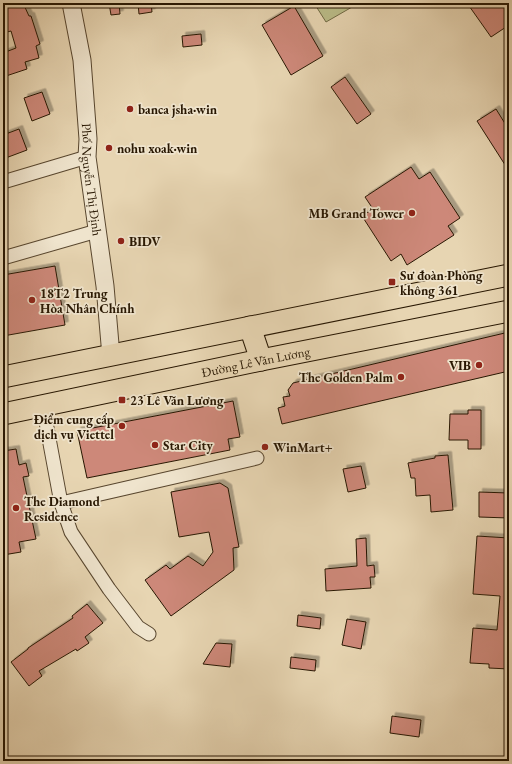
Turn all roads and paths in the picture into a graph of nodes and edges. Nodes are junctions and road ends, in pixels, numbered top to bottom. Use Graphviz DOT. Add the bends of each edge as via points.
graph roads {
  1 [pos="71,3"];
  2 [pos="87,157"];
  3 [pos="3,182"];
  4 [pos="97,231"];
  5 [pos="3,258"];
  6 [pos="509,276"];
  7 [pos="509,310"];
  8 [pos="250,327"];
  9 [pos="111,356"];
  10 [pos="261,360"];
  11 [pos="3,378"];
  12 [pos="43,406"];
  13 [pos="3,414"];
  14 [pos="256,458"];
  15 [pos="62,503"];
  16 [pos="149,634"];
  1 -- 2 [label="street, Phố Nguyễn Thị Định" via="84,71"];
  2 -- 3 [label="street"];
  2 -- 4 [label="street, Phố Nguyễn Thị Định"];
  4 -- 5 [label="street"];
  4 -- 9 [label="street, Phố Nguyễn Thị Định"];
  6 -- 8 [label="main road"];
  7 -- 10 [label="main road, Đường Lê Văn Lương"];
  8 -- 9 [label="main road"];
  8 -- 10 [label="main road"];
  9 -- 11 [label="main road"];
  10 -- 12 [label="main road, Đường Lê Văn Lương"];
  12 -- 13 [label="main road, Đường Lê Văn Lương"];
  12 -- 15 [label="street"];
  14 -- 15 [label="street"];
  15 -- 16 [label="street" via="71,532 138,627"];
}
